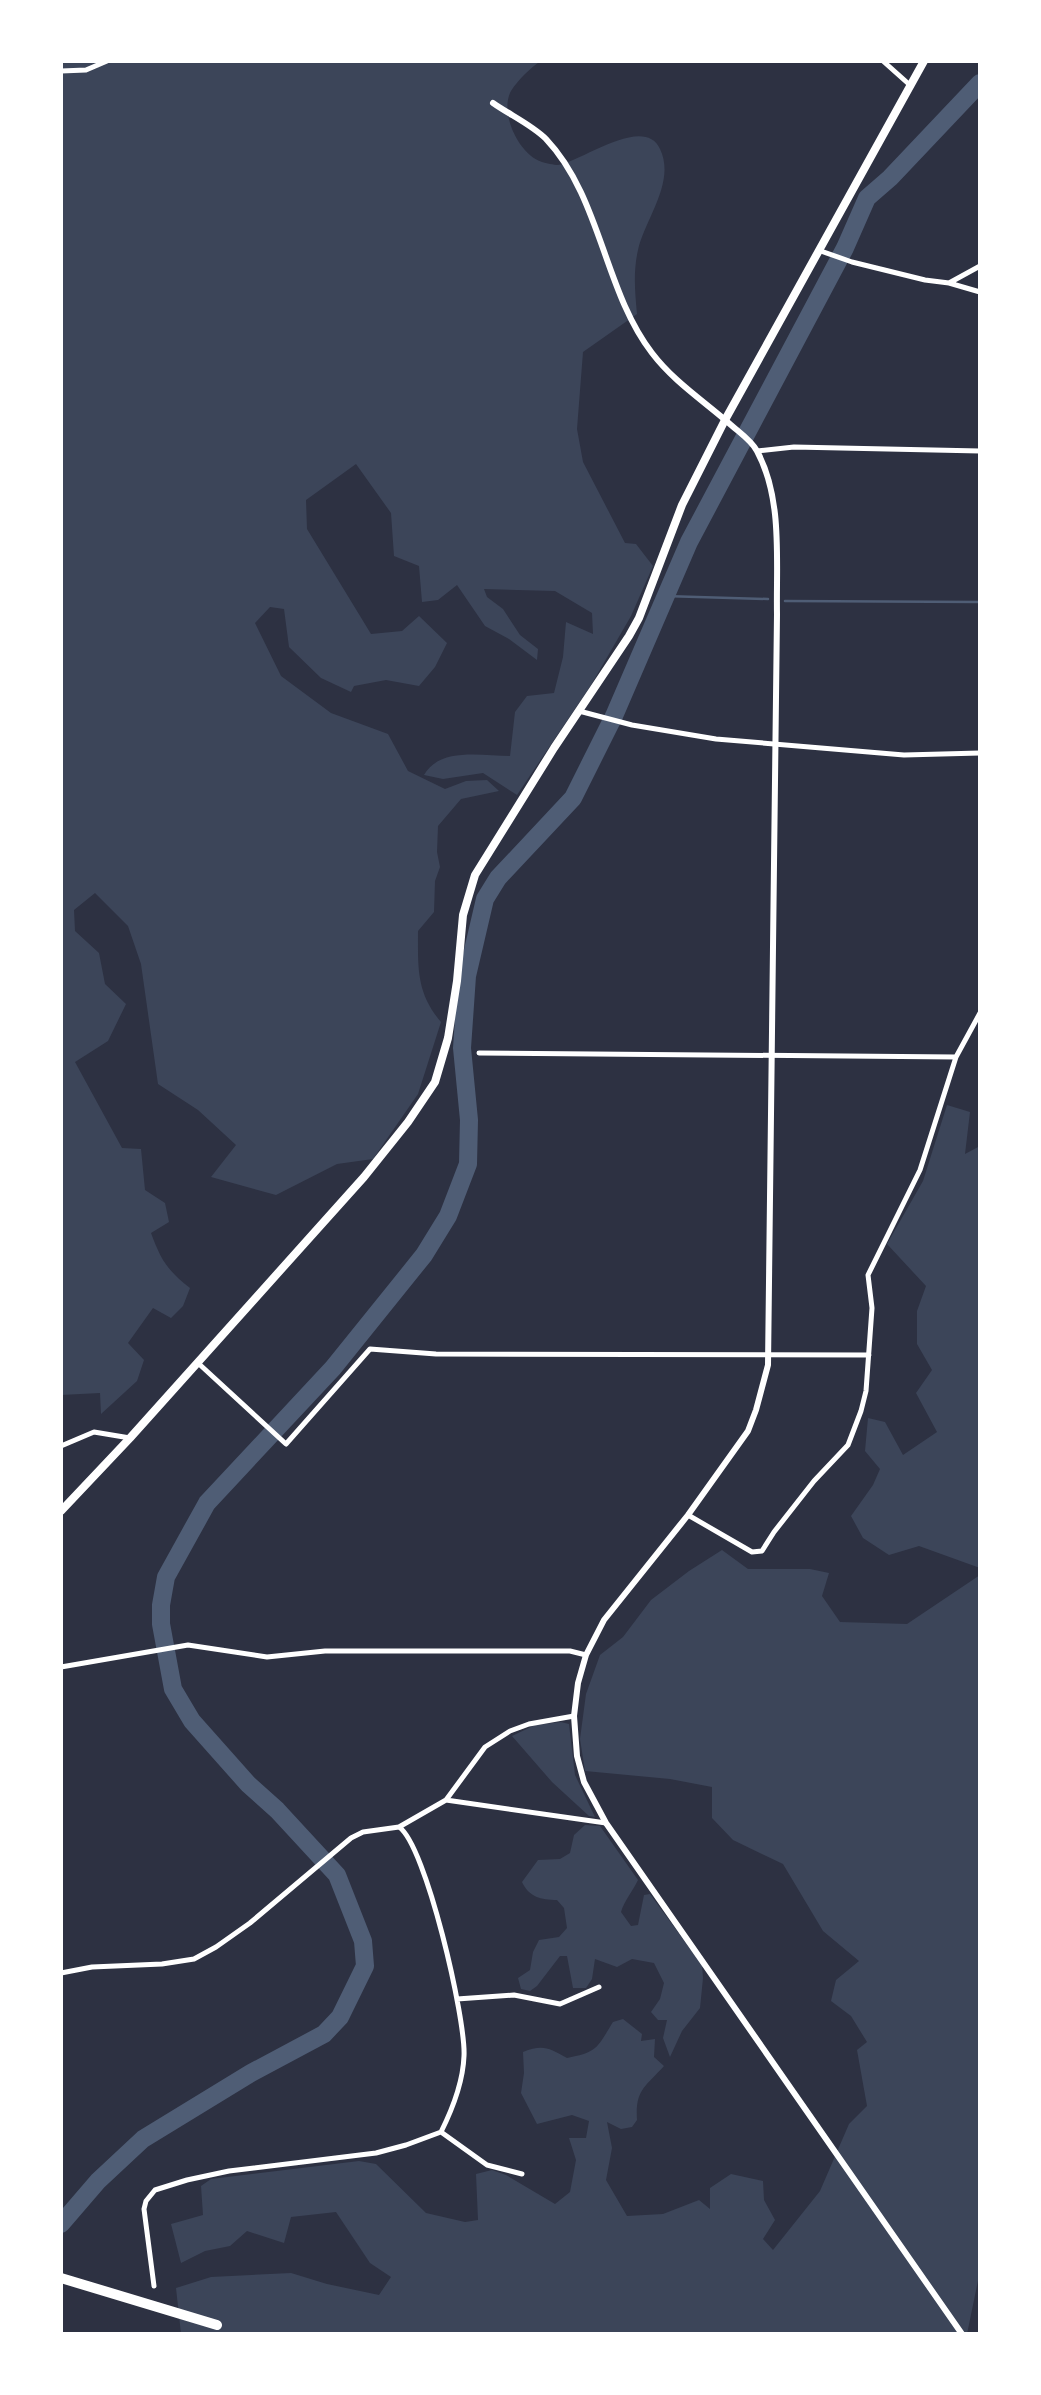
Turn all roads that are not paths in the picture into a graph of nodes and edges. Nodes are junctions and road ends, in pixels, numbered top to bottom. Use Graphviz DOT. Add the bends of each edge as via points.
graph roads {
  1 [pos="107,61"];
  2 [pos="883,61"];
  3 [pos="924,61"];
  4 [pos="61,71"];
  5 [pos="911,86"];
  6 [pos="493,103"];
  7 [pos="818,250"];
  8 [pos="980,266"];
  9 [pos="950,282"];
  10 [pos="980,292"];
  11 [pos="725,420"];
  12 [pos="757,451"];
  13 [pos="980,451"];
  14 [pos="579,711"];
  15 [pos="776,745"];
  16 [pos="980,753"];
  17 [pos="980,1013"];
  18 [pos="480,1053"];
  19 [pos="772,1055"];
  20 [pos="956,1057"];
  21 [pos="769,1354"];
  22 [pos="869,1355"];
  23 [pos="198,1363"];
  24 [pos="130,1438"];
  25 [pos="61,1446"];
  26 [pos="61,1511"];
  27 [pos="688,1515"];
  28 [pos="586,1655"];
  29 [pos="61,1667"];
  30 [pos="574,1716"];
  31 [pos="446,1800"];
  32 [pos="606,1823"];
  33 [pos="399,1827"];
  34 [pos="61,1973"];
  35 [pos="599,1987"];
  36 [pos="457,1999"];
  37 [pos="441,2132"];
  38 [pos="522,2174"];
  39 [pos="62,2281"];
  40 [pos="155,2286"];
  41 [pos="216,2328"];
  42 [pos="962,2334"];
  1 -- 4 [label="street" via="86,70"];
  2 -- 5 [label="street"];
  3 -- 5 [label="main road"];
  5 -- 7 [label="main road"];
  6 -- 11 [label="street" via="544,137 564,161 628,311 650,350 670,374"];
  7 -- 9 [label="street" via="925,280"];
  7 -- 11 [label="main road"];
  8 -- 9 [label="street"];
  9 -- 10 [label="street"];
  11 -- 12 [label="street"];
  11 -- 14 [label="main road" via="682,505 639,618"];
  12 -- 13 [label="street" via="794,447"];
  12 -- 15 [label="street" via="773,505 776,536"];
  14 -- 15 [label="street" via="623,723"];
  14 -- 23 [label="main road" via="475,875 463,915 448,1038 435,1082 364,1177"];
  15 -- 16 [label="street" via="904,755"];
  15 -- 19 [label="street"];
  17 -- 20 [label="street"];
  18 -- 19 [label="street"];
  19 -- 20 [label="street"];
  19 -- 21 [label="street"];
  20 -- 22 [label="street" via="920,1170 869,1275"];
  21 -- 22 [label="street"];
  21 -- 23 [label="street" via="436,1354 370,1349 286,1444"];
  21 -- 27 [label="street" via="748,1431"];
  22 -- 27 [label="street" via="864,1401 848,1445 814,1481 762,1551 752,1552"];
  23 -- 24 [label="main road"];
  24 -- 25 [label="street" via="94,1432"];
  24 -- 26 [label="main road"];
  27 -- 28 [label="street" via="604,1620"];
  28 -- 29 [label="street" via="570,1651 383,1650 267,1657 188,1646"];
  28 -- 30 [label="street"];
  30 -- 31 [label="street" via="529,1724 485,1747"];
  30 -- 32 [label="street" via="584,1782"];
  31 -- 32 [label="street"];
  31 -- 33 [label="street"];
  32 -- 42 [label="street"];
  33 -- 34 [label="street" via="363,1832 341,1844 250,1923 194,1959"];
  33 -- 36 [label="street" via="423,1868"];
  35 -- 36 [label="street" via="560,2004 514,1995"];
  36 -- 37 [label="street" via="464,2057 456,2102"];
  37 -- 38 [label="street" via="487,2165"];
  37 -- 40 [label="street" via="376,2153 229,2171 155,2190 144,2209"];
  39 -- 41 [label="highway"];
}
